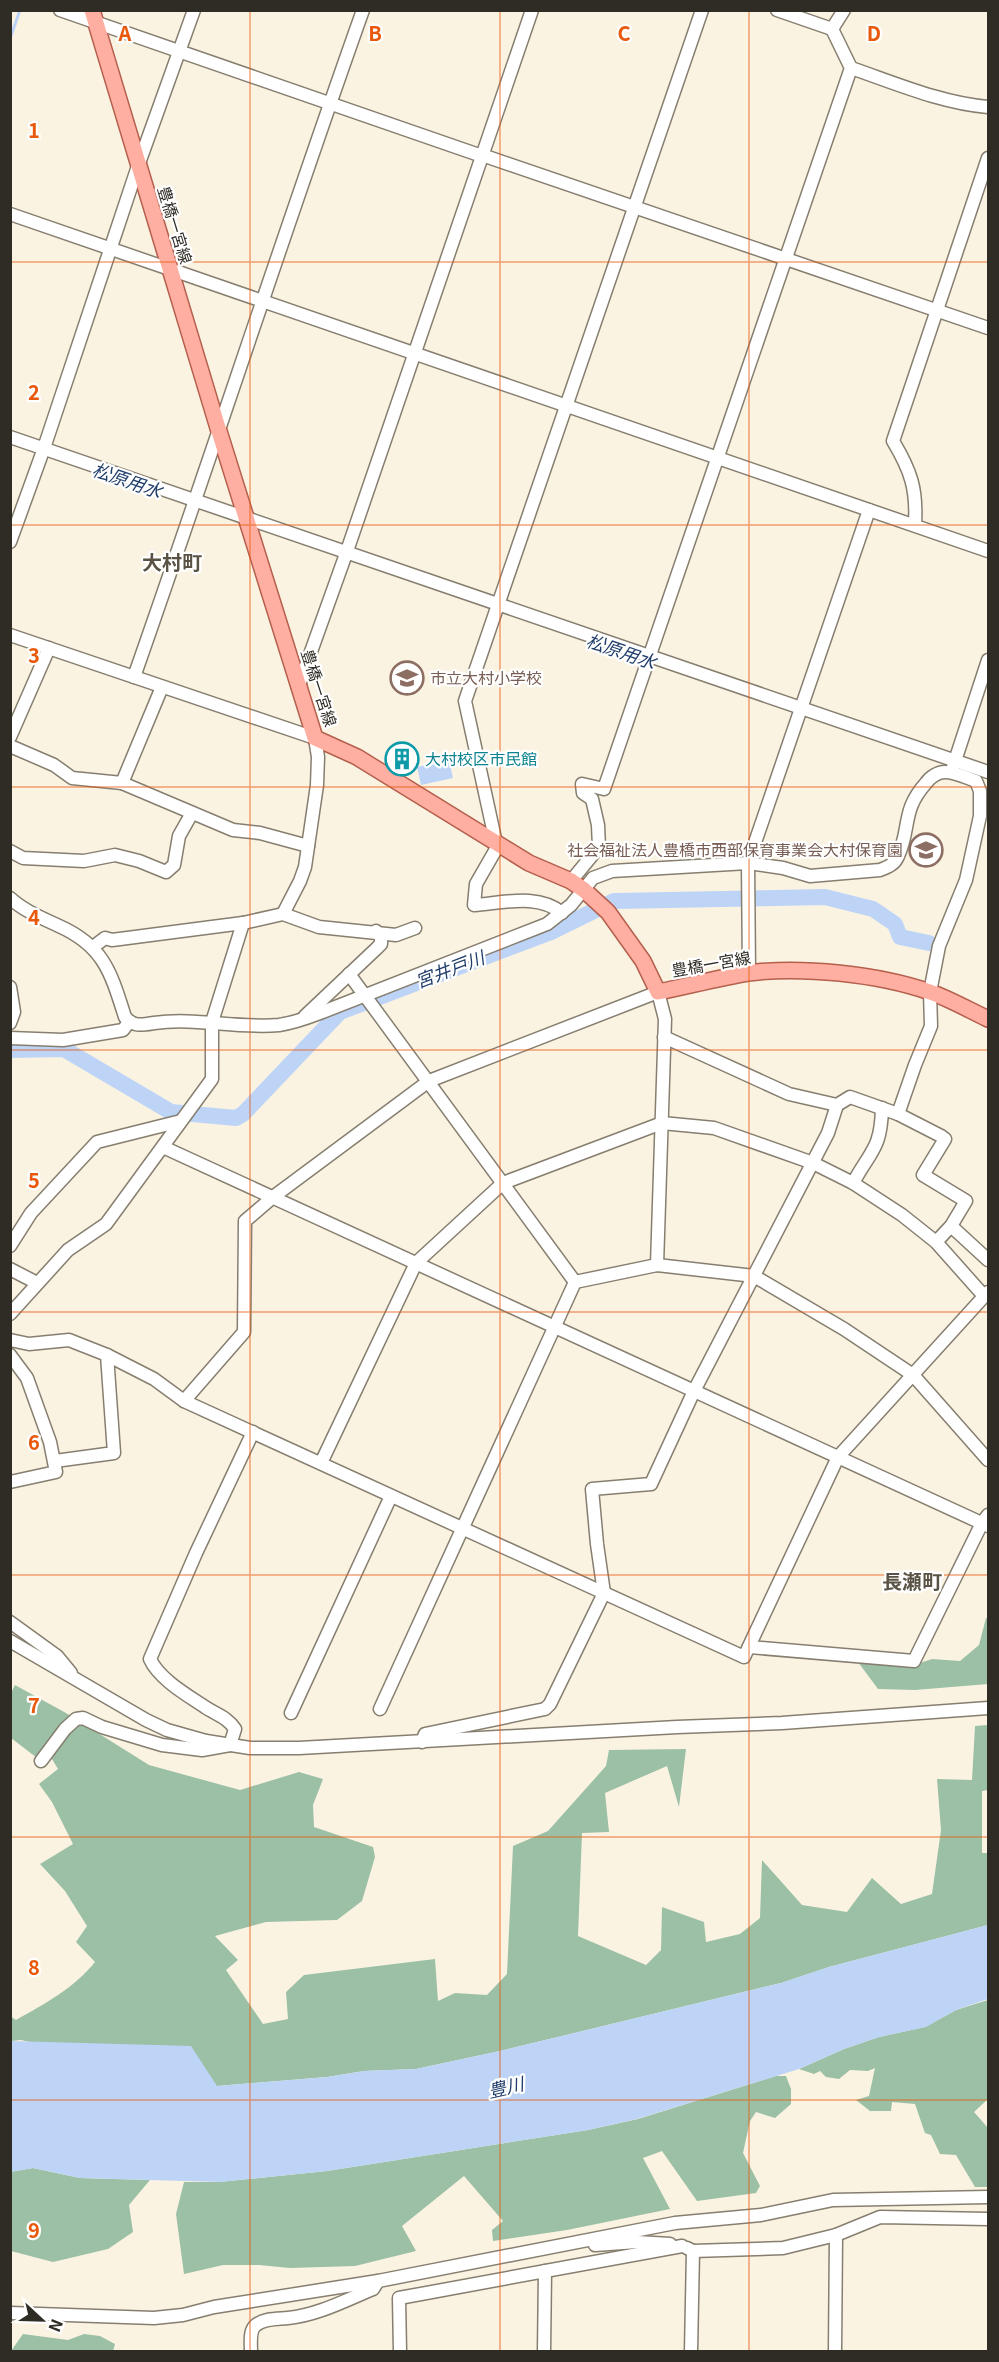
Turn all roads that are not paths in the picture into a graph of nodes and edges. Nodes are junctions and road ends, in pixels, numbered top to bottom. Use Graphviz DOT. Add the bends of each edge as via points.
graph roads {
  1 [pos="60,10"];
  2 [pos="194,10"];
  3 [pos="363,10"];
  4 [pos="532,10"];
  5 [pos="702,10"];
  6 [pos="777,10"];
  7 [pos="844,10"];
  8 [pos="94,17"];
  9 [pos="832,29"];
  10 [pos="179,51"];
  11 [pos="851,68"];
  12 [pos="330,103"];
  13 [pos="988,107"];
  14 [pos="482,156"];
  15 [pos="988,158"];
  16 [pos="138,166"];
  17 [pos="634,207"];
  18 [pos="10,214"];
  19 [pos="110,247"];
  20 [pos="785,259"];
  21 [pos="169,267"];
  22 [pos="262,301"];
  23 [pos="938,311"];
  24 [pos="988,328"];
  25 [pos="414,353"];
  26 [pos="566,405"];
  27 [pos="218,428"];
  28 [pos="10,436"];
  29 [pos="43,451"];
  30 [pos="717,457"];
  31 [pos="195,503"];
  32 [pos="869,510"];
  33 [pos="248,517"];
  34 [pos="915,524"];
  35 [pos="10,542"];
  36 [pos="988,551"];
  37 [pos="346,555"];
  38 [pos="498,607"];
  39 [pos="10,634"];
  40 [pos="49,648"];
  41 [pos="648,659"];
  42 [pos="988,660"];
  43 [pos="134,677"];
  44 [pos="162,687"];
  45 [pos="298,688"];
  46 [pos="800,710"];
  47 [pos="10,737"];
  48 [pos="315,738"];
  49 [pos="10,746"];
  50 [pos="953,766"];
  51 [pos="988,772"];
  52 [pos="122,783"];
  53 [pos="192,813"];
  54 [pos="498,844"];
  55 [pos="308,846"];
  56 [pos="10,851"];
  57 [pos="748,863"];
  58 [pos="577,885"];
  59 [pos="10,898"];
  60 [pos="562,913"];
  61 [pos="283,914"];
  62 [pos="243,923"];
  63 [pos="415,928"];
  64 [pos="376,931"];
  65 [pos="93,947"];
  66 [pos="749,973"];
  67 [pos="349,974"];
  68 [pos="10,987"];
  69 [pos="658,992"];
  70 [pos="930,992"];
  71 [pos="369,1000"];
  72 [pos="988,1018"];
  73 [pos="301,1020"];
  74 [pos="129,1022"];
  75 [pos="212,1022"];
  76 [pos="10,1024"];
  77 [pos="664,1037"];
  78 [pos="13,1038"];
  79 [pos="429,1081"];
  80 [pos="837,1104"];
  81 [pos="882,1108"];
  82 [pos="898,1114"];
  83 [pos="182,1119"];
  84 [pos="662,1123"];
  85 [pos="164,1147"];
  86 [pos="813,1163"];
  87 [pos="503,1183"];
  88 [pos="854,1183"];
  89 [pos="273,1197"];
  90 [pos="951,1226"];
  91 [pos="936,1242"];
  92 [pos="10,1246"];
  93 [pos="988,1260"];
  94 [pos="416,1263"];
  95 [pos="657,1265"];
  96 [pos="10,1269"];
  97 [pos="754,1276"];
  98 [pos="575,1282"];
  99 [pos="38,1283"];
  100 [pos="986,1294"];
  101 [pos="12,1308"];
  102 [pos="554,1327"];
  103 [pos="10,1340"];
  104 [pos="10,1354"];
  105 [pos="107,1355"];
  106 [pos="913,1375"];
  107 [pos="694,1391"];
  108 [pos="184,1401"];
  109 [pos="253,1432"];
  110 [pos="838,1457"];
  111 [pos="988,1460"];
  112 [pos="55,1461"];
  113 [pos="321,1463"];
  114 [pos="10,1482"];
  115 [pos="391,1496"];
  116 [pos="986,1521"];
  117 [pos="462,1528"];
  118 [pos="604,1593"];
  119 [pos="10,1622"];
  120 [pos="14,1644"];
  121 [pos="748,1647"];
  122 [pos="78,1682"];
  123 [pos="988,1708"];
  124 [pos="380,1709"];
  125 [pos="291,1713"];
  126 [pos="422,1742"];
  127 [pos="230,1745"];
  128 [pos="41,1761"];
  129 [pos="988,2197"];
  130 [pos="988,2219"];
  131 [pos="675,2223"];
  132 [pos="836,2235"];
  133 [pos="576,2242"];
  134 [pos="637,2242"];
  135 [pos="687,2248"];
  136 [pos="572,2266"];
  137 [pos="544,2271"];
  138 [pos="378,2281"];
  139 [pos="10,2313"];
  140 [pos="251,2352"];
  141 [pos="400,2352"];
  142 [pos="544,2352"];
  143 [pos="691,2352"];
  144 [pos="836,2352"];
  1 -- 8 [label="street"];
  2 -- 10 [label="street"];
  3 -- 12 [label="street"];
  4 -- 14 [label="street"];
  5 -- 17 [label="street"];
  6 -- 9 [label="street"];
  7 -- 9 [label="street"];
  8 -- 10 [label="street"];
  8 -- 16 [label="main road, 豊橋一宮線"];
  9 -- 11 [label="street"];
  10 -- 12 [label="street"];
  10 -- 16 [label="street"];
  11 -- 13 [label="street" via="929,95"];
  11 -- 20 [label="street"];
  12 -- 14 [label="street"];
  12 -- 22 [label="street"];
  14 -- 17 [label="street"];
  14 -- 25 [label="street"];
  15 -- 23 [label="street"];
  16 -- 19 [label="street"];
  16 -- 21 [label="main road, 豊橋一宮線"];
  17 -- 20 [label="street"];
  17 -- 26 [label="street"];
  18 -- 19 [label="street"];
  19 -- 21 [label="street"];
  19 -- 29 [label="street"];
  20 -- 23 [label="street"];
  20 -- 30 [label="street"];
  21 -- 22 [label="street"];
  21 -- 27 [label="main road, 豊橋一宮線"];
  22 -- 25 [label="street"];
  22 -- 27 [label="street"];
  23 -- 24 [label="street"];
  23 -- 34 [label="street" via="893,441 913,480"];
  25 -- 26 [label="street"];
  25 -- 37 [label="street"];
  26 -- 30 [label="street"];
  26 -- 38 [label="street"];
  27 -- 31 [label="street"];
  27 -- 33 [label="main road, 豊橋一宮線"];
  28 -- 29 [label="street"];
  29 -- 31 [label="street"];
  29 -- 35 [label="street"];
  30 -- 32 [label="street"];
  30 -- 41 [label="street"];
  31 -- 33 [label="street"];
  31 -- 43 [label="street"];
  32 -- 34 [label="street"];
  32 -- 46 [label="street"];
  33 -- 37 [label="street"];
  33 -- 45 [label="main road, 豊橋一宮線"];
  34 -- 36 [label="street"];
  37 -- 38 [label="street"];
  37 -- 45 [label="street"];
  38 -- 41 [label="street"];
  38 -- 54 [label="street" via="465,700"];
  39 -- 40 [label="street"];
  40 -- 43 [label="street"];
  40 -- 47 [label="street"];
  41 -- 46 [label="street"];
  41 -- 58 [label="street" via="604,789 582,784 583,793 592,799 599,847"];
  42 -- 50 [label="street"];
  43 -- 44 [label="street"];
  44 -- 48 [label="street"];
  44 -- 52 [label="street"];
  45 -- 48 [label="main road, 豊橋一宮線"];
  46 -- 50 [label="street"];
  46 -- 57 [label="street"];
  48 -- 54 [label="main road, 豊橋一宮線" via="357,757"];
  48 -- 55 [label="street" via="318,766"];
  49 -- 52 [label="street" via="54,765 72,778"];
  50 -- 51 [label="street"];
  50 -- 57 [label="street" via="936,775 915,796 899,855 888,867 810,876"];
  50 -- 70 [label="street" via="976,781 980,816 966,880 939,946"];
  52 -- 53 [label="street"];
  53 -- 55 [label="street" via="233,830"];
  53 -- 56 [label="street" via="179,836 174,865 166,872 115,855 84,861 23,858"];
  54 -- 58 [label="main road, 豊橋一宮線"];
  54 -- 60 [label="street" via="476,884 474,905 534,901 552,904"];
  55 -- 61 [label="street" via="300,881"];
  57 -- 58 [label="street" via="612,871"];
  57 -- 66 [label="street"];
  58 -- 60 [label="street"];
  58 -- 69 [label="main road, 豊橋一宮線" via="608,912 643,961"];
  59 -- 65 [label="street"];
  60 -- 71 [label="street" via="535,930"];
  61 -- 62 [label="street"];
  61 -- 64 [label="street" via="319,927"];
  62 -- 65 [label="street" via="105,939"];
  62 -- 75 [label="street"];
  63 -- 64 [label="street" via="396,935"];
  64 -- 67 [label="street" via="381,944"];
  65 -- 74 [label="street" via="110,973"];
  66 -- 69 [label="main road, 豊橋一宮線"];
  66 -- 70 [label="main road, 豊橋一宮線" via="844,974 883,979"];
  67 -- 71 [label="street"];
  67 -- 73 [label="street"];
  68 -- 76 [label="street" via="14,1012"];
  69 -- 77 [label="street"];
  69 -- 79 [label="street"];
  70 -- 72 [label="main road, 豊橋一宮線"];
  70 -- 82 [label="street" via="931,1026"];
  71 -- 73 [label="street"];
  71 -- 79 [label="street"];
  73 -- 75 [label="street" via="268,1026"];
  74 -- 75 [label="street"];
  74 -- 78 [label="street" via="123,1030 63,1040"];
  75 -- 83 [label="street" via="212,1079"];
  76 -- 78 [label="street"];
  77 -- 80 [label="street" via="789,1094"];
  77 -- 84 [label="street"];
  79 -- 87 [label="street"];
  79 -- 89 [label="street"];
  80 -- 81 [label="street" via="850,1097"];
  80 -- 86 [label="street"];
  81 -- 82 [label="street"];
  81 -- 88 [label="street" via="880,1137"];
  82 -- 90 [label="street" via="945,1139 922,1175 966,1201"];
  83 -- 85 [label="street"];
  83 -- 92 [label="street" via="97,1142 32,1213"];
  84 -- 86 [label="street" via="714,1128"];
  84 -- 87 [label="street"];
  84 -- 95 [label="street"];
  85 -- 89 [label="street"];
  85 -- 99 [label="street" via="106,1224 68,1250"];
  86 -- 88 [label="street"];
  86 -- 97 [label="street"];
  87 -- 94 [label="street"];
  87 -- 98 [label="street"];
  88 -- 91 [label="street"];
  89 -- 94 [label="street"];
  89 -- 108 [label="street" via="245,1221 243,1332"];
  90 -- 91 [label="street"];
  90 -- 93 [label="street"];
  91 -- 100 [label="street"];
  94 -- 102 [label="street"];
  94 -- 113 [label="street"];
  95 -- 97 [label="street"];
  95 -- 98 [label="street"];
  96 -- 99 [label="street"];
  97 -- 106 [label="street"];
  97 -- 107 [label="street"];
  98 -- 102 [label="street"];
  99 -- 101 [label="street"];
  100 -- 106 [label="street"];
  102 -- 107 [label="street"];
  102 -- 117 [label="street"];
  103 -- 105 [label="street" via="29,1344 69,1340"];
  104 -- 112 [label="street" via="27,1378"];
  105 -- 108 [label="street" via="154,1379"];
  105 -- 112 [label="street" via="114,1453"];
  106 -- 110 [label="street"];
  106 -- 111 [label="street"];
  107 -- 110 [label="street"];
  107 -- 118 [label="street" via="651,1485 592,1489"];
  108 -- 109 [label="street"];
  109 -- 113 [label="street"];
  109 -- 127 [label="street" via="150,1659 155,1669 170,1681 228,1719 235,1729"];
  110 -- 116 [label="street"];
  110 -- 121 [label="street"];
  112 -- 114 [label="street" via="56,1472"];
  113 -- 115 [label="street"];
  115 -- 117 [label="street"];
  115 -- 125 [label="street"];
  116 -- 121 [label="street" via="914,1661"];
  117 -- 118 [label="street"];
  117 -- 124 [label="street"];
  118 -- 121 [label="street" via="744,1657"];
  118 -- 126 [label="street" via="545,1709 425,1734"];
  119 -- 122 [label="street" via="57,1656"];
  120 -- 122 [label="street"];
  122 -- 127 [label="street" via="167,1730"];
  123 -- 126 [label="street"];
  126 -- 127 [label="street" via="299,1748"];
  127 -- 128 [label="street" via="202,1750 162,1744 83,1718 65,1729"];
  129 -- 131 [label="street" via="834,2200 761,2215"];
  130 -- 132 [label="street" via="880,2217"];
  131 -- 133 [label="street"];
  131 -- 134 [label="street"];
  132 -- 135 [label="street" via="783,2248"];
  132 -- 144 [label="street"];
  133 -- 134 [label="street" via="591,2246"];
  133 -- 138 [label="street"];
  134 -- 135 [label="street"];
  134 -- 136 [label="street"];
  135 -- 136 [label="street"];
  135 -- 143 [label="street"];
  136 -- 137 [label="street"];
  137 -- 141 [label="street" via="399,2298"];
  137 -- 142 [label="street"];
  138 -- 139 [label="street" via="154,2318"];
  138 -- 140 [label="street" via="373,2289 317,2312 255,2325"];
}
